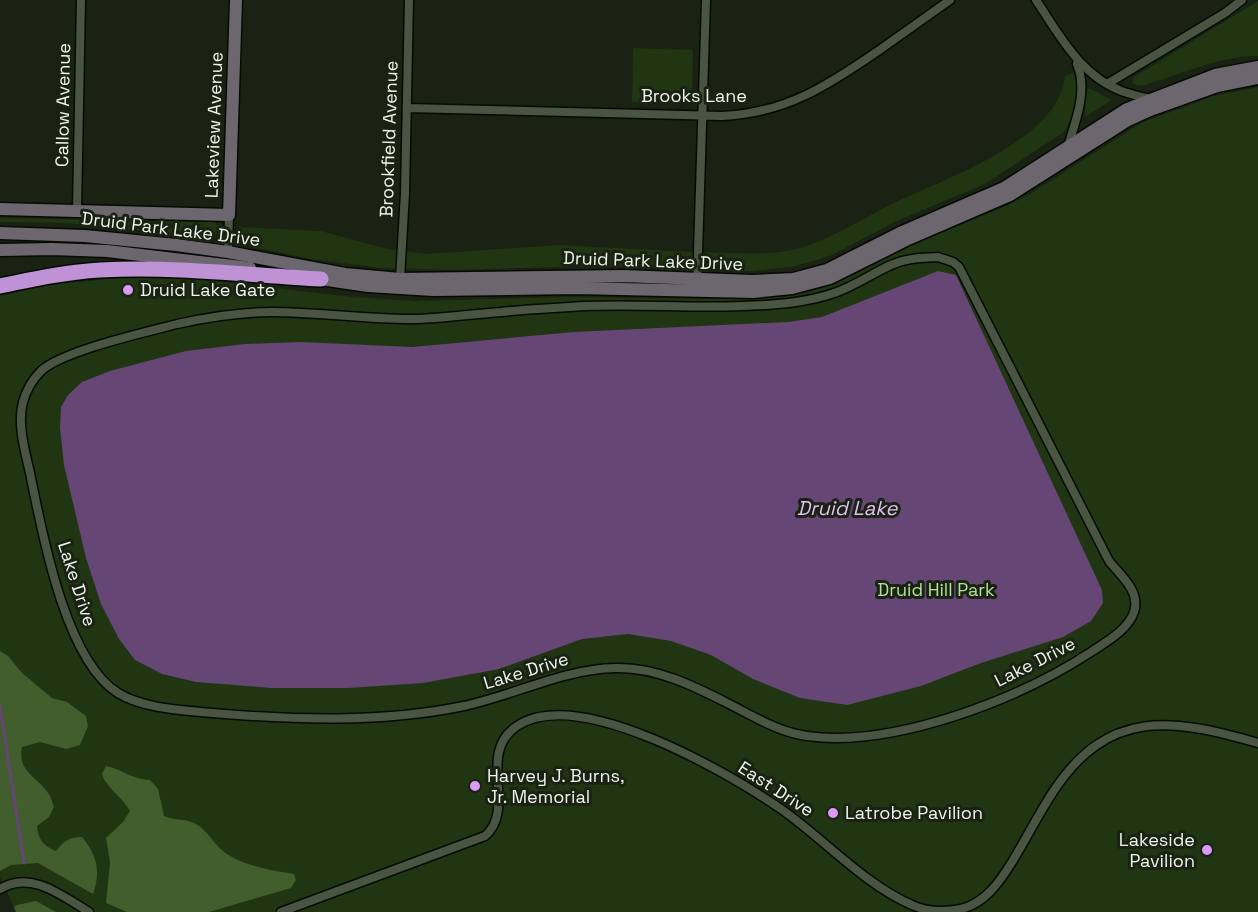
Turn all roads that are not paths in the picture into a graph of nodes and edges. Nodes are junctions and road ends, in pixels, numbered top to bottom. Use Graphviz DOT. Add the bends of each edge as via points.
graph roads {
  1 [pos="81,0"];
  2 [pos="236,0"];
  3 [pos="409,0"];
  4 [pos="706,0"];
  5 [pos="950,0"];
  6 [pos="1036,0"];
  7 [pos="1242,0"];
  8 [pos="1073,55"];
  9 [pos="1258,67"];
  10 [pos="1258,78"];
  11 [pos="1107,84"];
  12 [pos="1179,98"];
  13 [pos="1152,99"];
  14 [pos="407,108"];
  15 [pos="703,115"];
  16 [pos="1068,146"];
  17 [pos="0,209"];
  18 [pos="77,210"];
  19 [pos="229,214"];
  20 [pos="0,234"];
  21 [pos="0,250"];
  22 [pos="228,252"];
  23 [pos="321,279"];
  24 [pos="400,279"];
  25 [pos="697,285"];
  26 [pos="0,286"];
  27 [pos="683,307"];
  28 [pos="1258,743"];
  29 [pos="1,888"];
  30 [pos="89,912"];
  31 [pos="281,912"];
  1 -- 18 [label="street, Callow Avenue"];
  2 -- 19 [label="main road, Lakeview Avenue"];
  3 -- 14 [label="street, Brookfield Avenue"];
  4 -- 15 [label="street"];
  5 -- 15 [label="street, Brooks Lane" via="815,92 752,114"];
  6 -- 8 [label="street"];
  7 -- 11 [label="street"];
  8 -- 11 [label="street"];
  8 -- 16 [label="street" via="1080,70 1081,93"];
  9 -- 13 [label="main road, Druid Park Lake Drive" via="1215,75"];
  10 -- 12 [label="main road, Druid Park Lake Drive"];
  11 -- 13 [label="street"];
  12 -- 13 [label="street"];
  12 -- 25 [label="main road, Druid Park Lake Drive" via="1128,120 1010,195 830,278 769,291"];
  13 -- 16 [label="main road, Druid Park Lake Drive" via="1127,109"];
  14 -- 15 [label="street, Brooks Lane"];
  14 -- 24 [label="street, Brookfield Avenue"];
  15 -- 25 [label="street"];
  16 -- 25 [label="main road, Druid Park Lake Drive" via="1004,188 827,270 774,282"];
  17 -- 18 [label="main road, Druid Park Lake Drive"];
  18 -- 19 [label="main road, Druid Park Lake Drive"];
  19 -- 22 [label="street, Lakeview Avenue"];
  20 -- 22 [label="main road, Druid Park Lake Drive" via="85,236"];
  21 -- 23 [label="main road, Druid Park Lake Drive" via="107,251"];
  22 -- 24 [label="main road, Druid Park Lake Drive" via="345,274"];
  23 -- 25 [label="main road, Druid Park Lake Drive" via="421,289"];
  23 -- 26 [label="highway" via="102,270"];
  24 -- 25 [label="main road, Druid Park Lake Drive" via="585,276"];
  27 -- 27 [label="street, Lake Drive" via="805,300 832,294 910,259 938,256 953,262 959,267 1109,561 1130,585 1134,615 1111,639 1025,690 934,722 858,737 824,738 778,729 665,675 634,668 576,673 447,709 383,717 239,715 149,704 118,692 96,672 83,651 52,570 26,457 22,403 30,384 43,369 63,358 145,333 242,313 420,319 594,306"];
  28 -- 31 [label="street, East Drive" via="1166,725 1125,730 1102,740 1061,781 1004,876 987,896 969,907 936,912 912,906 886,891 780,808 690,756 611,724 563,715 539,716 511,731 500,747 496,822 485,836"];
  29 -- 30 [label="street" via="21,882 38,884"];
}
